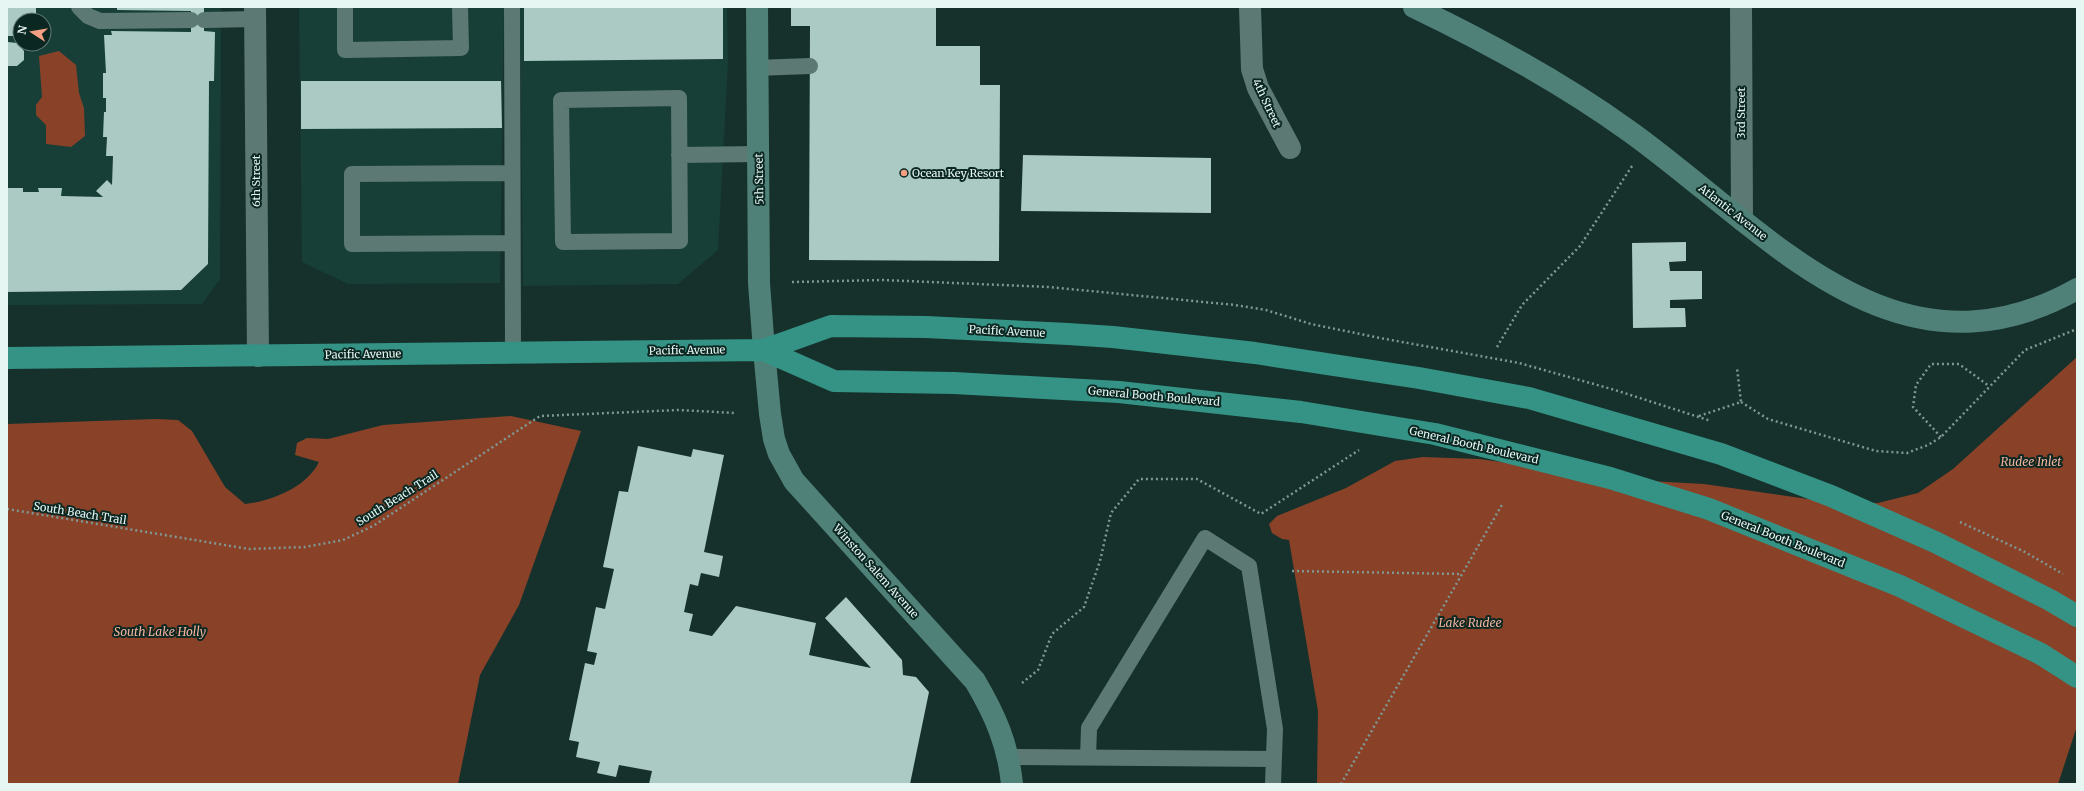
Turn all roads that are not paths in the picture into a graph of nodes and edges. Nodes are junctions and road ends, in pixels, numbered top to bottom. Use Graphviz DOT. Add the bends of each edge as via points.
graph roads {
  1 [pos="79,7"];
  2 [pos="345,7"];
  3 [pos="460,7"];
  4 [pos="512,7"];
  5 [pos="757,7"];
  6 [pos="1250,7"];
  7 [pos="1414,7"];
  8 [pos="1741,7"];
  9 [pos="255,13"];
  10 [pos="810,66"];
  11 [pos="758,68"];
  12 [pos="1290,148"];
  13 [pos="758,154"];
  14 [pos="679,155"];
  15 [pos="512,173"];
  16 [pos="1742,220"];
  17 [pos="512,243"];
  18 [pos="2077,289"];
  19 [pos="764,350"];
  20 [pos="513,352"];
  21 [pos="258,356"];
  22 [pos="7,358"];
  23 [pos="2077,616"];
  24 [pos="2077,677"];
  25 [pos="1009,757"];
  26 [pos="1088,758"];
  27 [pos="1274,759"];
  28 [pos="1012,784"];
  29 [pos="1273,784"];
  1 -- 9 [label="lane" via="88,16 100,21 152,26"];
  2 -- 3 [label="lane" via="345,50 461,48"];
  4 -- 15 [label="lane"];
  5 -- 11 [label="street, 5th Street"];
  6 -- 12 [label="street, 4th Street" via="1252,69 1258,88"];
  7 -- 16 [label="street, Atlantic Avenue" via="1468,32 1547,76 1624,127"];
  8 -- 16 [label="street, 3rd Street"];
  9 -- 21 [label="street, 6th Street"];
  10 -- 11 [label="lane"];
  11 -- 13 [label="street, 5th Street"];
  13 -- 14 [label="lane"];
  13 -- 19 [label="street, 5th Street" via="759,283"];
  14 -- 14 [label="lane" via="680,241 563,242 561,100 679,98"];
  15 -- 17 [label="lane"];
  15 -- 17 [label="lane" via="352,174 352,244"];
  16 -- 18 [label="street, Atlantic Avenue" via="1830,283 1872,304 1904,315 1932,320 1988,321 2040,308"];
  17 -- 20 [label="lane"];
  19 -- 20 [label="highway, Pacific Avenue"];
  19 -- 23 [label="highway, Pacific Avenue" via="831,326 919,327 1113,337 1255,353 1529,398 1721,454 1831,496 1935,542"];
  19 -- 24 [label="highway, General Booth Boulevard" via="834,381 1064,388 1301,412 1435,434 1610,478 1709,509 1900,586 2041,654"];
  19 -- 25 [label="street, Winston Salem Avenue" via="774,439 794,481 975,681 992,709"];
  20 -- 21 [label="highway, Pacific Avenue"];
  21 -- 22 [label="highway, Pacific Avenue"];
  25 -- 26 [label="lane"];
  25 -- 28 [label="street, Winston Salem Avenue"];
  26 -- 27 [label="lane"];
  26 -- 27 [label="lane" via="1089,728 1205,538 1249,566 1275,729"];
  27 -- 29 [label="lane"];
}
